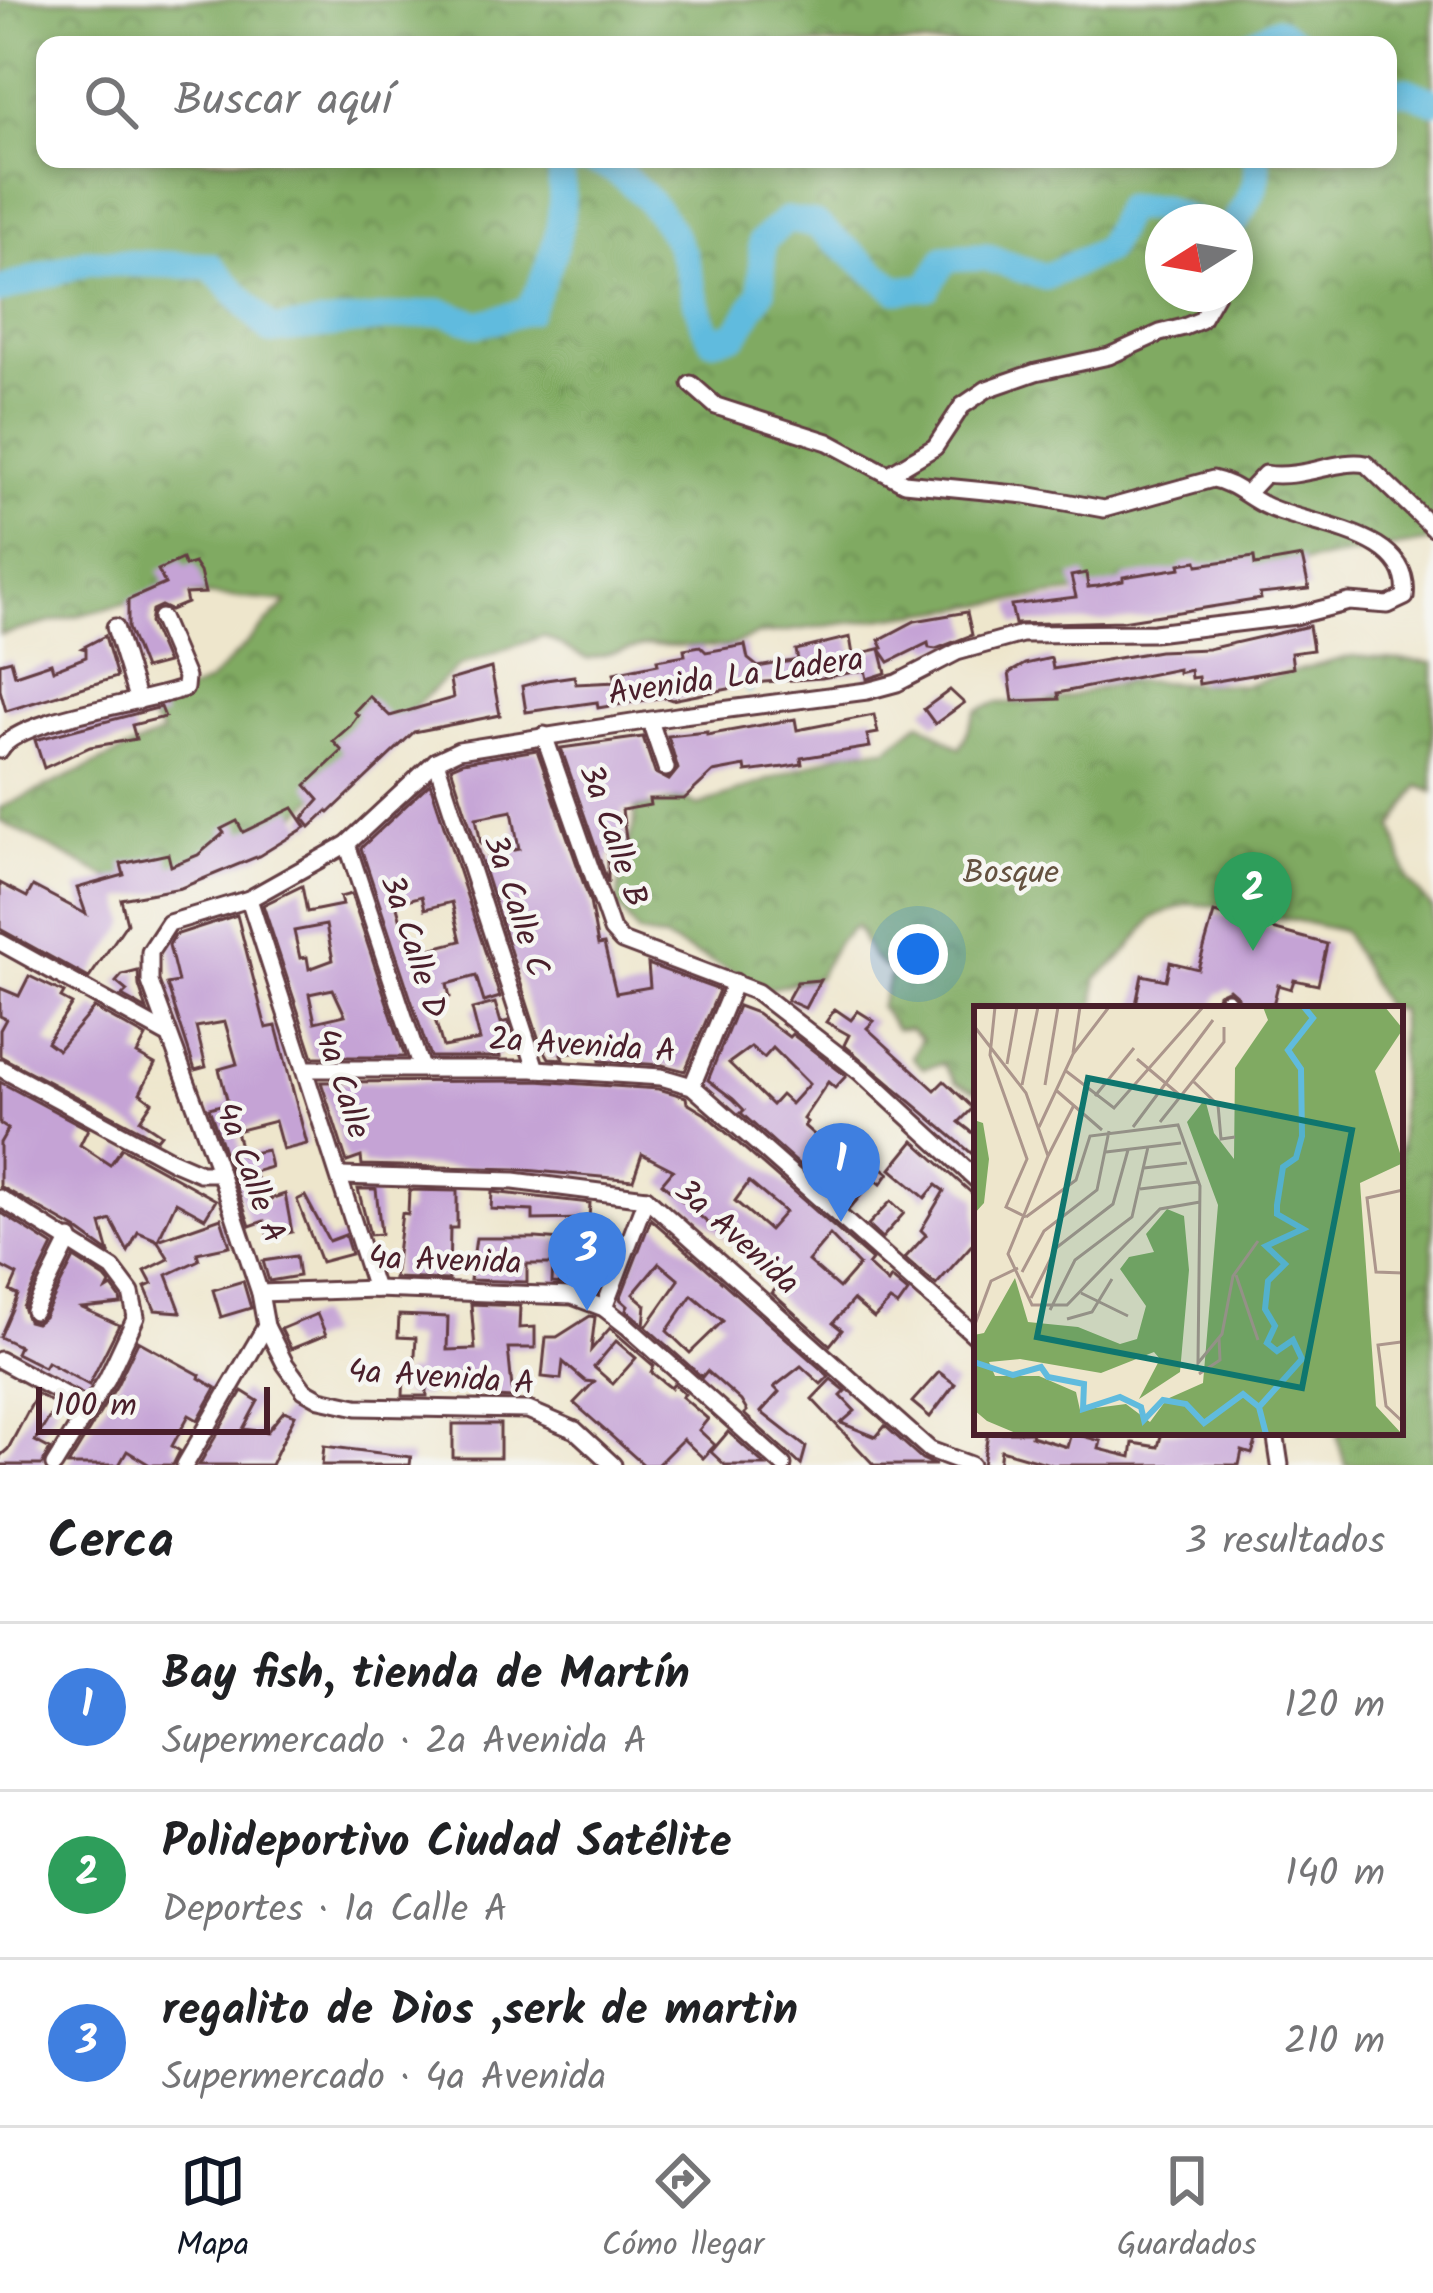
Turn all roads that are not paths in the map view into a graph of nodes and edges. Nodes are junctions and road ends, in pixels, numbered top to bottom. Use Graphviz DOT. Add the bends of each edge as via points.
graph roads {
  1 [pos="1206,312"];
  2 [pos="691,384"];
  3 [pos="891,472"];
  4 [pos="1248,492"];
  5 [pos="1433,528"];
  6 [pos="161,618"];
  7 [pos="115,628"];
  8 [pos="138,701"];
  9 [pos="650,721"];
  10 [pos="544,735"];
  11 [pos="0,750"];
  12 [pos="436,761"];
  13 [pos="666,768"];
  14 [pos="347,844"];
  15 [pos="249,899"];
  16 [pos="0,942"];
  17 [pos="150,952"];
  18 [pos="735,982"];
  19 [pos="166,1034"];
  20 [pos="0,1068"];
  21 [pos="304,1069"];
  22 [pos="421,1069"];
  23 [pos="536,1069"];
  24 [pos="692,1086"];
  25 [pos="220,1173"];
  26 [pos="340,1176"];
  27 [pos="974,1177"];
  28 [pos="0,1198"];
  29 [pos="646,1198"];
  30 [pos="70,1239"];
  31 [pos="375,1289"];
  32 [pos="260,1294"];
  33 [pos="604,1309"];
  34 [pos="34,1311"];
  35 [pos="266,1326"];
  36 [pos="974,1334"];
  37 [pos="0,1360"];
  38 [pos="320,1399"];
  39 [pos="87,1407"];
  40 [pos="1275,1435"];
  41 [pos="54,1465"];
  42 [pos="185,1465"];
  43 [pos="613,1465"];
  44 [pos="783,1465"];
  45 [pos="971,1465"];
  46 [pos="1280,1465"];
  1 -- 3 [label="street" via="1109,356 988,389 962,406 935,447"];
  2 -- 3 [label="street" via="716,406 798,430"];
  3 -- 4 [label="street" via="904,483 1104,509 1213,479"];
  4 -- 5 [label="street" via="1264,474 1298,477 1353,461 1366,464"];
  4 -- 9 [label="street, Avenida La Ladera" via="1261,504 1371,539 1396,561 1405,597 1154,633 1022,634 956,652 867,692"];
  6 -- 8 [label="street" via="188,684"];
  7 -- 8 [label="street"];
  8 -- 11 [label="street" via="20,732"];
  9 -- 10 [label="street, Avenida La Ladera"];
  9 -- 13 [label="street"];
  10 -- 12 [label="street, Avenida La Ladera"];
  10 -- 18 [label="street, 3a Calle B" via="612,930 622,941"];
  12 -- 14 [label="street, Avenida La Ladera"];
  12 -- 23 [label="street, 3a Calle C"];
  14 -- 15 [label="street, Avenida La Ladera"];
  14 -- 22 [label="street, 3a Calle D"];
  15 -- 17 [label="street, Avenida La Ladera" via="170,923"];
  15 -- 21 [label="street, 4a Calle"];
  16 -- 19 [label="street"];
  17 -- 19 [label="street, 4a Calle A"];
  18 -- 24 [label="street"];
  18 -- 27 [label="street" via="792,1016"];
  19 -- 25 [label="street, 4a Calle A"];
  20 -- 25 [label="street" via="172,1160"];
  21 -- 22 [label="street, 2a Avenida A"];
  21 -- 26 [label="street, 4a Calle"];
  22 -- 23 [label="street, 2a Avenida A"];
  23 -- 24 [label="street, 2a Avenida A"];
  24 -- 36 [label="street, 2a Avenida A"];
  25 -- 32 [label="street, 4a Calle A"];
  26 -- 29 [label="street, 3a Avenida" via="514,1180"];
  26 -- 31 [label="street, 4a Calle"];
  28 -- 30 [label="street"];
  29 -- 33 [label="street"];
  29 -- 45 [label="street, 3a Avenida" via="930,1450"];
  30 -- 34 [label="street"];
  30 -- 39 [label="street" via="113,1269 136,1317"];
  31 -- 32 [label="street, 4a Avenida"];
  31 -- 33 [label="street, 4a Avenida" via="572,1296"];
  32 -- 35 [label="street, 4a Calle A"];
  33 -- 44 [label="street, 4a Avenida"];
  35 -- 38 [label="street, 4a Calle A" via="304,1390"];
  35 -- 42 [label="street"];
  37 -- 39 [label="street"];
  38 -- 43 [label="street, 4a Avenida A" via="528,1409 575,1430"];
  39 -- 41 [label="street"];
  40 -- 46 [label="street"];
}
